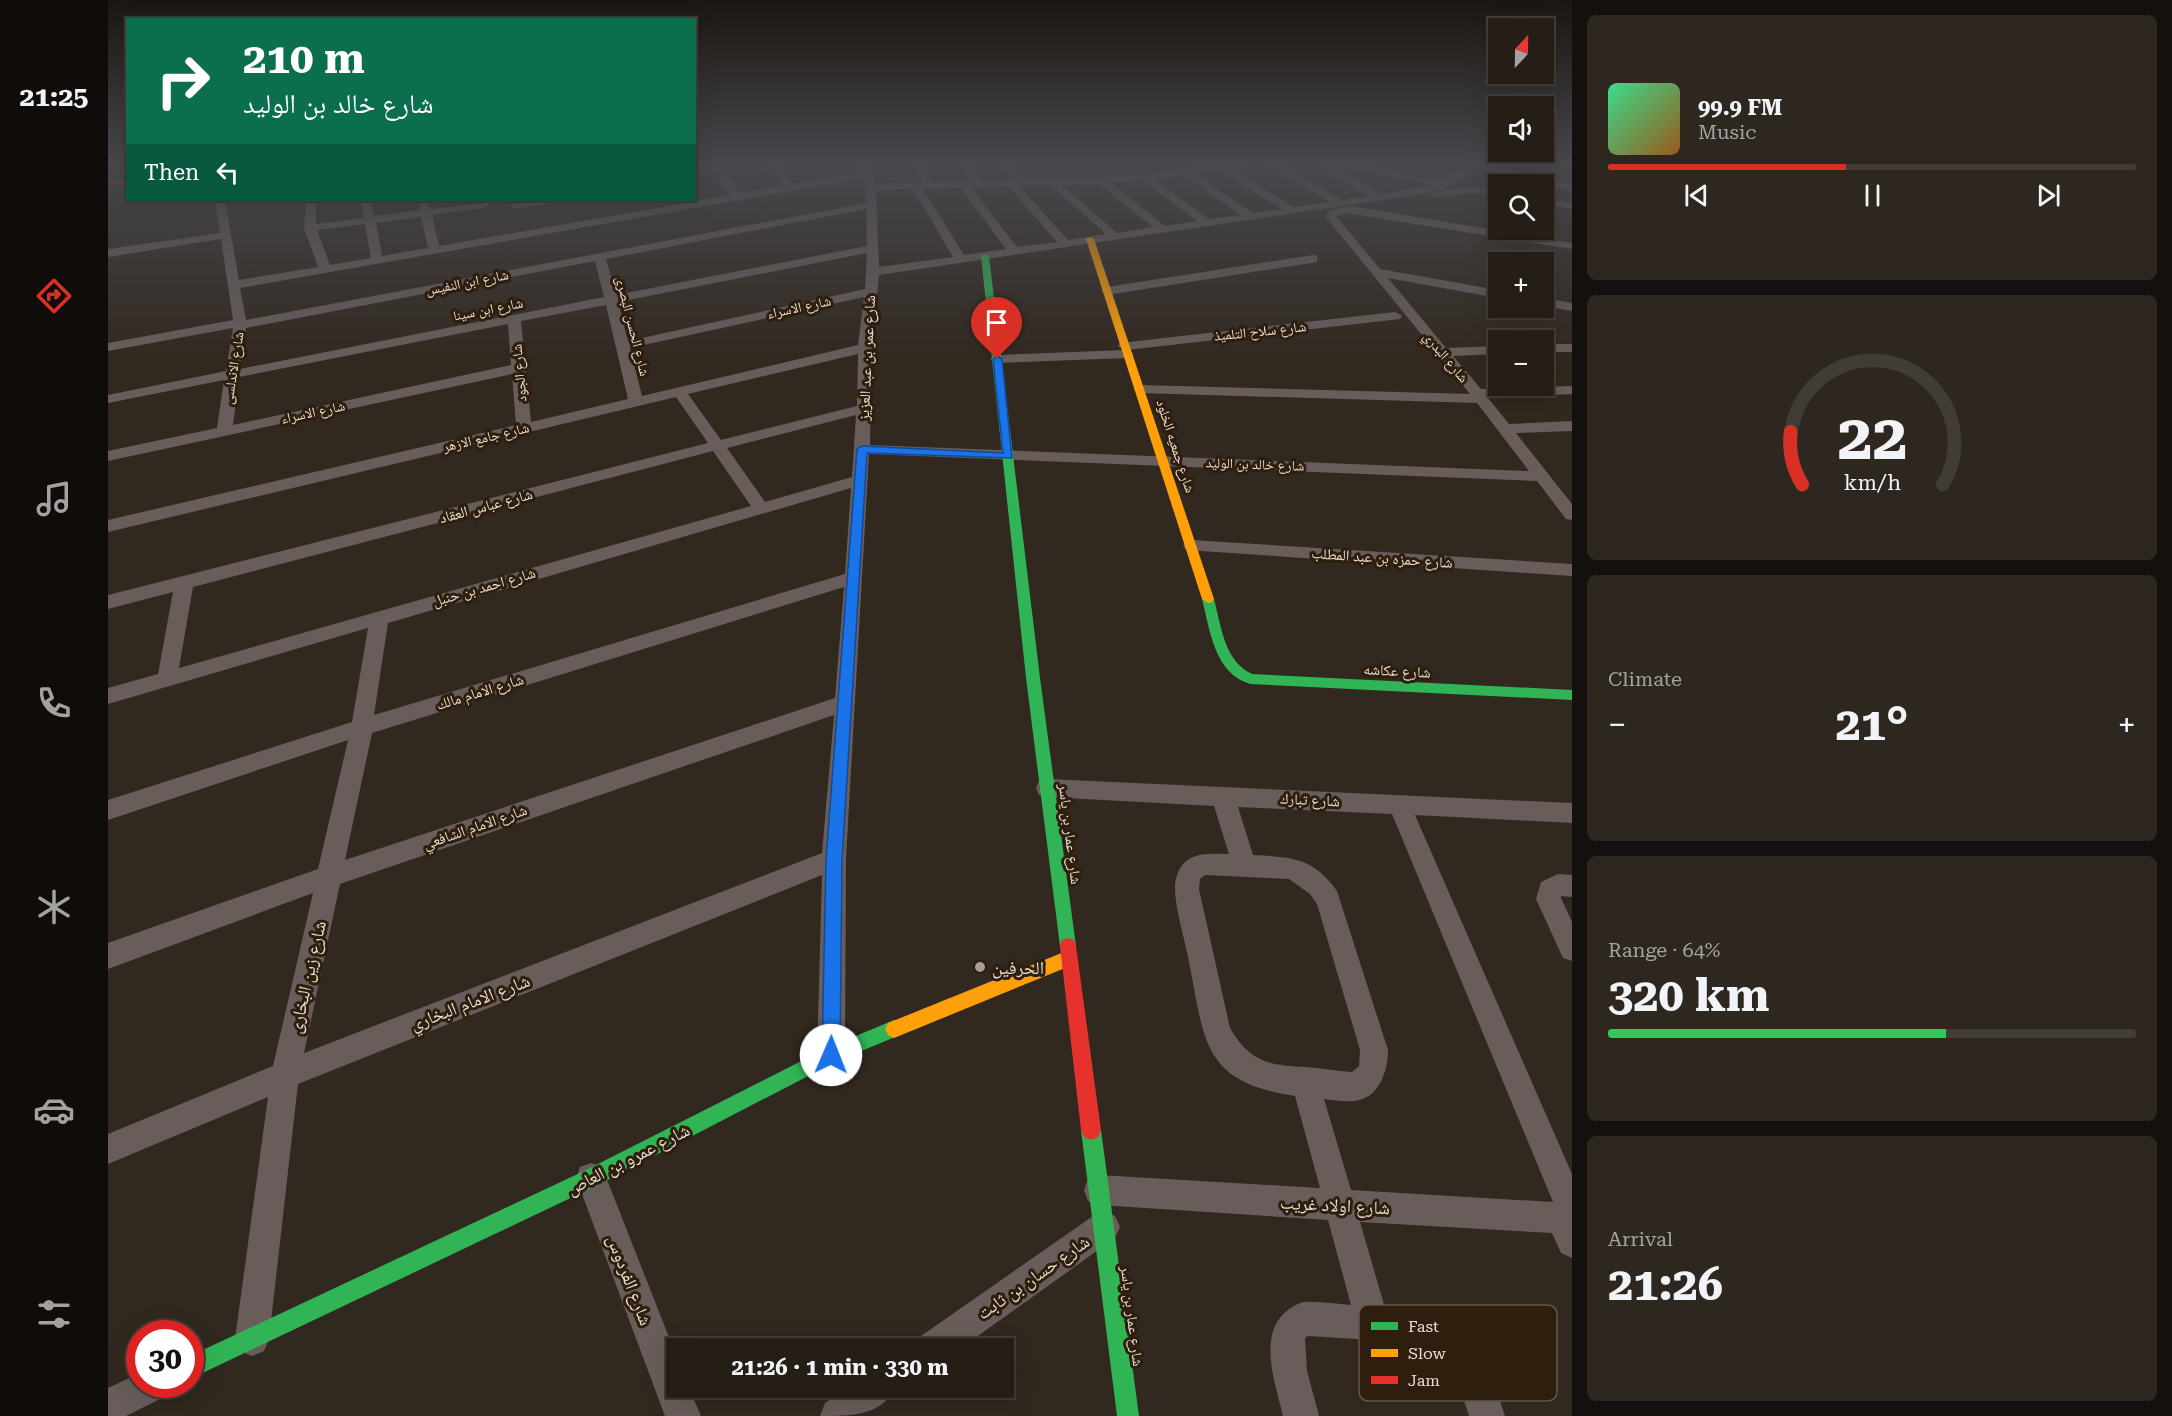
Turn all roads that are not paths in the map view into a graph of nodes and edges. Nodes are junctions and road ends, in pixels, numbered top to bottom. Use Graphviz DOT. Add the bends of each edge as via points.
graph roads {
  1 [pos="225,230"];
  2 [pos="311,230"];
  3 [pos="372,230"];
  4 [pos="430,230"];
  5 [pos="507,230"];
  6 [pos="698,230"];
  7 [pos="872,230"];
  8 [pos="942,230"];
  9 [pos="998,230"];
  10 [pos="1053,230"];
  11 [pos="1107,230"];
  12 [pos="1147,230"];
  13 [pos="1341,230"];
  14 [pos="1479,230"];
  15 [pos="1554,233"];
  16 [pos="226,235"];
  17 [pos="1113,235"];
  18 [pos="1572,236"];
  19 [pos="1090,239"];
  20 [pos="1065,244"];
  21 [pos="1572,246"];
  22 [pos="873,248"];
  23 [pos="434,250"];
  24 [pos="1014,252"];
  25 [pos="108,253"];
  26 [pos="985,256"];
  27 [pos="600,257"];
  28 [pos="1313,259"];
  29 [pos="377,260"];
  30 [pos="960,260"];
  31 [pos="325,268"];
  32 [pos="873,272"];
  33 [pos="1375,272"];
  34 [pos="234,285"];
  35 [pos="1107,291"];
  36 [pos="869,292"];
  37 [pos="1488,292"];
  38 [pos="611,299"];
  39 [pos="1554,304"];
  40 [pos="1572,307"];
  41 [pos="1395,316"];
  42 [pos="514,319"];
  43 [pos="240,324"];
  44 [pos="622,346"];
  45 [pos="108,347"];
  46 [pos="865,348"];
  47 [pos="1554,348"];
  48 [pos="1572,348"];
  49 [pos="1126,350"];
  50 [pos="1488,350"];
  51 [pos="1442,352"];
  52 [pos="997,359"];
  53 [pos="518,368"];
  54 [pos="232,374"];
  55 [pos="1140,389"];
  56 [pos="1572,390"];
  57 [pos="679,391"];
  58 [pos="1479,396"];
  59 [pos="108,399"];
  60 [pos="636,401"];
  61 [pos="864,409"];
  62 [pos="1572,426"];
  63 [pos="524,428"];
  64 [pos="1504,429"];
  65 [pos="224,431"];
  66 [pos="717,445"];
  67 [pos="862,449"];
  68 [pos="108,456"];
  69 [pos="1009,456"];
  70 [pos="1163,460"];
  71 [pos="1540,476"];
  72 [pos="860,480"];
  73 [pos="761,507"];
  74 [pos="1572,515"];
  75 [pos="108,526"];
  76 [pos="1192,546"];
  77 [pos="1572,570"];
  78 [pos="854,578"];
  79 [pos="184,583"];
  80 [pos="108,602"];
  81 [pos="379,618"];
  82 [pos="1228,663"];
  83 [pos="167,679"];
  84 [pos="1572,695"];
  85 [pos="108,696"];
  86 [pos="844,704"];
  87 [pos="362,727"];
  88 [pos="1047,788"];
  89 [pos="1223,796"];
  90 [pos="1399,804"];
  91 [pos="108,810"];
  92 [pos="1569,819"];
  93 [pos="834,860"];
  94 [pos="1244,866"];
  95 [pos="330,876"];
  96 [pos="1572,886"];
  97 [pos="1572,949"];
  98 [pos="108,956"];
  99 [pos="1069,958"];
  100 [pos="831,1055"];
  101 [pos="285,1075"];
  102 [pos="1305,1082"];
  103 [pos="108,1149"];
  104 [pos="591,1178"];
  105 [pos="1099,1190"];
  106 [pos="1340,1205"];
  107 [pos="1569,1222"];
  108 [pos="1104,1227"];
  109 [pos="1368,1305"];
  110 [pos="1359,1323"];
  111 [pos="947,1338"];
  112 [pos="252,1339"];
  113 [pos="204,1361"];
  114 [pos="126,1397"];
  115 [pos="864,1398"];
  116 [pos="1482,1401"];
  117 [pos="108,1406"];
  118 [pos="683,1416"];
  119 [pos="838,1416"];
  120 [pos="1128,1416"];
  121 [pos="1301,1416"];
  122 [pos="1487,1416"];
  1 -- 16 [label="street, شارع الاندلسى"];
  2 -- 31 [label="street"];
  3 -- 29 [label="street"];
  4 -- 23 [label="street"];
  5 -- 23 [label="street"];
  6 -- 27 [label="street, شارع ابن النفيس"];
  7 -- 22 [label="street, شارع عمر بن عبد العزيز"];
  8 -- 30 [label="street"];
  9 -- 24 [label="street"];
  10 -- 20 [label="street"];
  11 -- 17 [label="street"];
  12 -- 17 [label="street"];
  13 -- 33 [label="street, شارع البدري"];
  14 -- 21 [label="street"];
  15 -- 18 [label="street"];
  16 -- 25 [label="street"];
  16 -- 34 [label="street, شارع الاندلسى"];
  17 -- 19 [label="street"];
  19 -- 20 [label="street"];
  19 -- 35 [label="street, شارع جمعيه الخلود"];
  20 -- 24 [label="street"];
  22 -- 32 [label="street, شارع عمر بن عبد العزيز"];
  22 -- 38 [label="street, شارع ابن سينا"];
  23 -- 29 [label="street"];
  24 -- 26 [label="street"];
  26 -- 30 [label="street"];
  26 -- 52 [label="street, شارع عمار بن ياسر"];
  27 -- 38 [label="street, شارع الحسن البصرى"];
  27 -- 43 [label="street, شارع ابن النفيس"];
  28 -- 35 [label="street"];
  29 -- 31 [label="street"];
  30 -- 32 [label="street"];
  31 -- 34 [label="street"];
  32 -- 36 [label="street, شارع عمر بن عبد العزيز"];
  33 -- 37 [label="street"];
  33 -- 51 [label="street, شارع البدري"];
  34 -- 43 [label="street, شارع الاندلسى"];
  35 -- 49 [label="street, شارع جمعيه الخلود"];
  36 -- 44 [label="street, شارع الاسراء"];
  36 -- 46 [label="street, شارع عمر بن عبد العزيز"];
  38 -- 42 [label="street, شارع ابن سينا"];
  38 -- 44 [label="street, شارع الحسن البصرى"];
  39 -- 40 [label="street"];
  41 -- 49 [label="street, شارع سلاح التلميذ"];
  42 -- 53 [label="street, شارع الجود"];
  42 -- 54 [label="street, شارع ابن سينا"];
  43 -- 45 [label="street, شارع ابن النفيس"];
  43 -- 54 [label="street, شارع الاندلسى"];
  44 -- 60 [label="street, شارع الحسن البصرى"];
  46 -- 57 [label="street, شارع جامع الازهر"];
  46 -- 61 [label="street, شارع عمر بن عبد العزيز"];
  47 -- 48 [label="street"];
  49 -- 52 [label="street, شارع سلاح التلميذ"];
  49 -- 55 [label="street, شارع جمعيه الخلود"];
  50 -- 51 [label="street"];
  51 -- 58 [label="street, شارع البدري"];
  52 -- 69 [label="street, شارع عمار بن ياسر"];
  53 -- 63 [label="street, شارع الجود"];
  53 -- 65 [label="street, شارع الاسراء"];
  54 -- 59 [label="street, شارع ابن سينا"];
  54 -- 65 [label="street, شارع الاندلسى"];
  55 -- 58 [label="street"];
  55 -- 70 [label="street, شارع جمعيه الخلود"];
  56 -- 58 [label="street"];
  57 -- 60 [label="street, شارع جامع الازهر"];
  57 -- 66 [label="street"];
  58 -- 64 [label="street, شارع البدري"];
  60 -- 63 [label="street, شارع جامع الازهر"];
  61 -- 66 [label="street, شارع عباس العقاد"];
  61 -- 67 [label="street, شارع عمر بن عبد العزيز"];
  62 -- 64 [label="street"];
  63 -- 75 [label="street, شارع جامع الازهر"];
  64 -- 71 [label="street, شارع البدري"];
  65 -- 68 [label="street, شارع الاسراء"];
  66 -- 73 [label="street"];
  66 -- 79 [label="street, شارع عباس العقاد"];
  67 -- 69 [label="street, شارع خالد بن الوليد"];
  67 -- 72 [label="street, شارع عمر بن عبد العزيز"];
  69 -- 70 [label="street, شارع خالد بن الوليد"];
  69 -- 88 [label="street, شارع عمار بن ياسر"];
  70 -- 71 [label="street, شارع خالد بن الوليد"];
  70 -- 76 [label="street, شارع جمعيه الخلود"];
  71 -- 74 [label="street, شارع البدري"];
  72 -- 73 [label="street, شارع احمد بن حنبل"];
  72 -- 78 [label="street, شارع عمر بن عبد العزيز"];
  73 -- 81 [label="street, شارع احمد بن حنبل"];
  76 -- 77 [label="street, شارع حمزه بن عبد المطلب"];
  76 -- 82 [label="street, شارع جمعيه الخلود"];
  78 -- 86 [label="street, شارع عمر بن عبد العزيز"];
  78 -- 87 [label="street, شارع الامام مالك"];
  79 -- 80 [label="street, شارع عباس العقاد"];
  79 -- 83 [label="street"];
  81 -- 83 [label="street, شارع احمد بن حنبل"];
  81 -- 87 [label="street, شارع زين البخارى"];
  82 -- 84 [label="street, شارع عكاشه" via="1234,673 1260,681"];
  83 -- 85 [label="street, شارع احمد بن حنبل"];
  86 -- 93 [label="street, شارع عمر بن عبد العزيز"];
  86 -- 95 [label="street, شارع الامام الشافعي"];
  87 -- 91 [label="street, شارع الامام مالك"];
  87 -- 95 [label="street, شارع زين البخارى"];
  88 -- 89 [label="street, شارع تبارك"];
  88 -- 99 [label="street, شارع عمار بن ياسر"];
  89 -- 90 [label="street, شارع تبارك"];
  89 -- 94 [label="street"];
  90 -- 92 [label="street, شارع تبارك"];
  90 -- 107 [label="street"];
  93 -- 100 [label="street, شارع عمر بن عبد العزيز"];
  93 -- 101 [label="street, شارع الامام البخاري"];
  94 -- 102 [label="street" via="1202,864 1192,869 1187,878 1217,1033 1242,1066 1262,1076"];
  94 -- 102 [label="street" via="1292,868 1306,875 1328,898 1374,1050 1374,1066 1368,1079 1356,1087"];
  95 -- 98 [label="street, شارع الامام الشافعي"];
  95 -- 101 [label="street, شارع زين البخارى"];
  96 -- 97 [label="street" via="1558,885 1550,890 1548,899"];
  99 -- 100 [label="street, شارع عمرو بن العاص"];
  99 -- 105 [label="street, شارع عمار بن ياسر"];
  100 -- 104 [label="street, شارع عمرو بن العاص"];
  101 -- 103 [label="street, شارع الامام البخاري"];
  101 -- 112 [label="street, شارع زين البخارى"];
  102 -- 106 [label="street"];
  104 -- 112 [label="street, شارع عمرو بن العاص"];
  104 -- 118 [label="street, شارع الفردوس"];
  105 -- 106 [label="street, شارع اولاد غريب"];
  105 -- 108 [label="street, شارع عمار بن ياسر"];
  106 -- 107 [label="street, شارع اولاد غريب"];
  106 -- 109 [label="street"];
  108 -- 111 [label="street, شارع حسان بن ثابت"];
  108 -- 120 [label="street, شارع عمار بن ياسر"];
  110 -- 121 [label="street" via="1303,1319 1292,1328 1287,1343"];
  112 -- 113 [label="street, شارع عمرو بن العاص"];
  114 -- 117 [label="street"];
  115 -- 119 [label="street"];
  116 -- 122 [label="street"];
}
